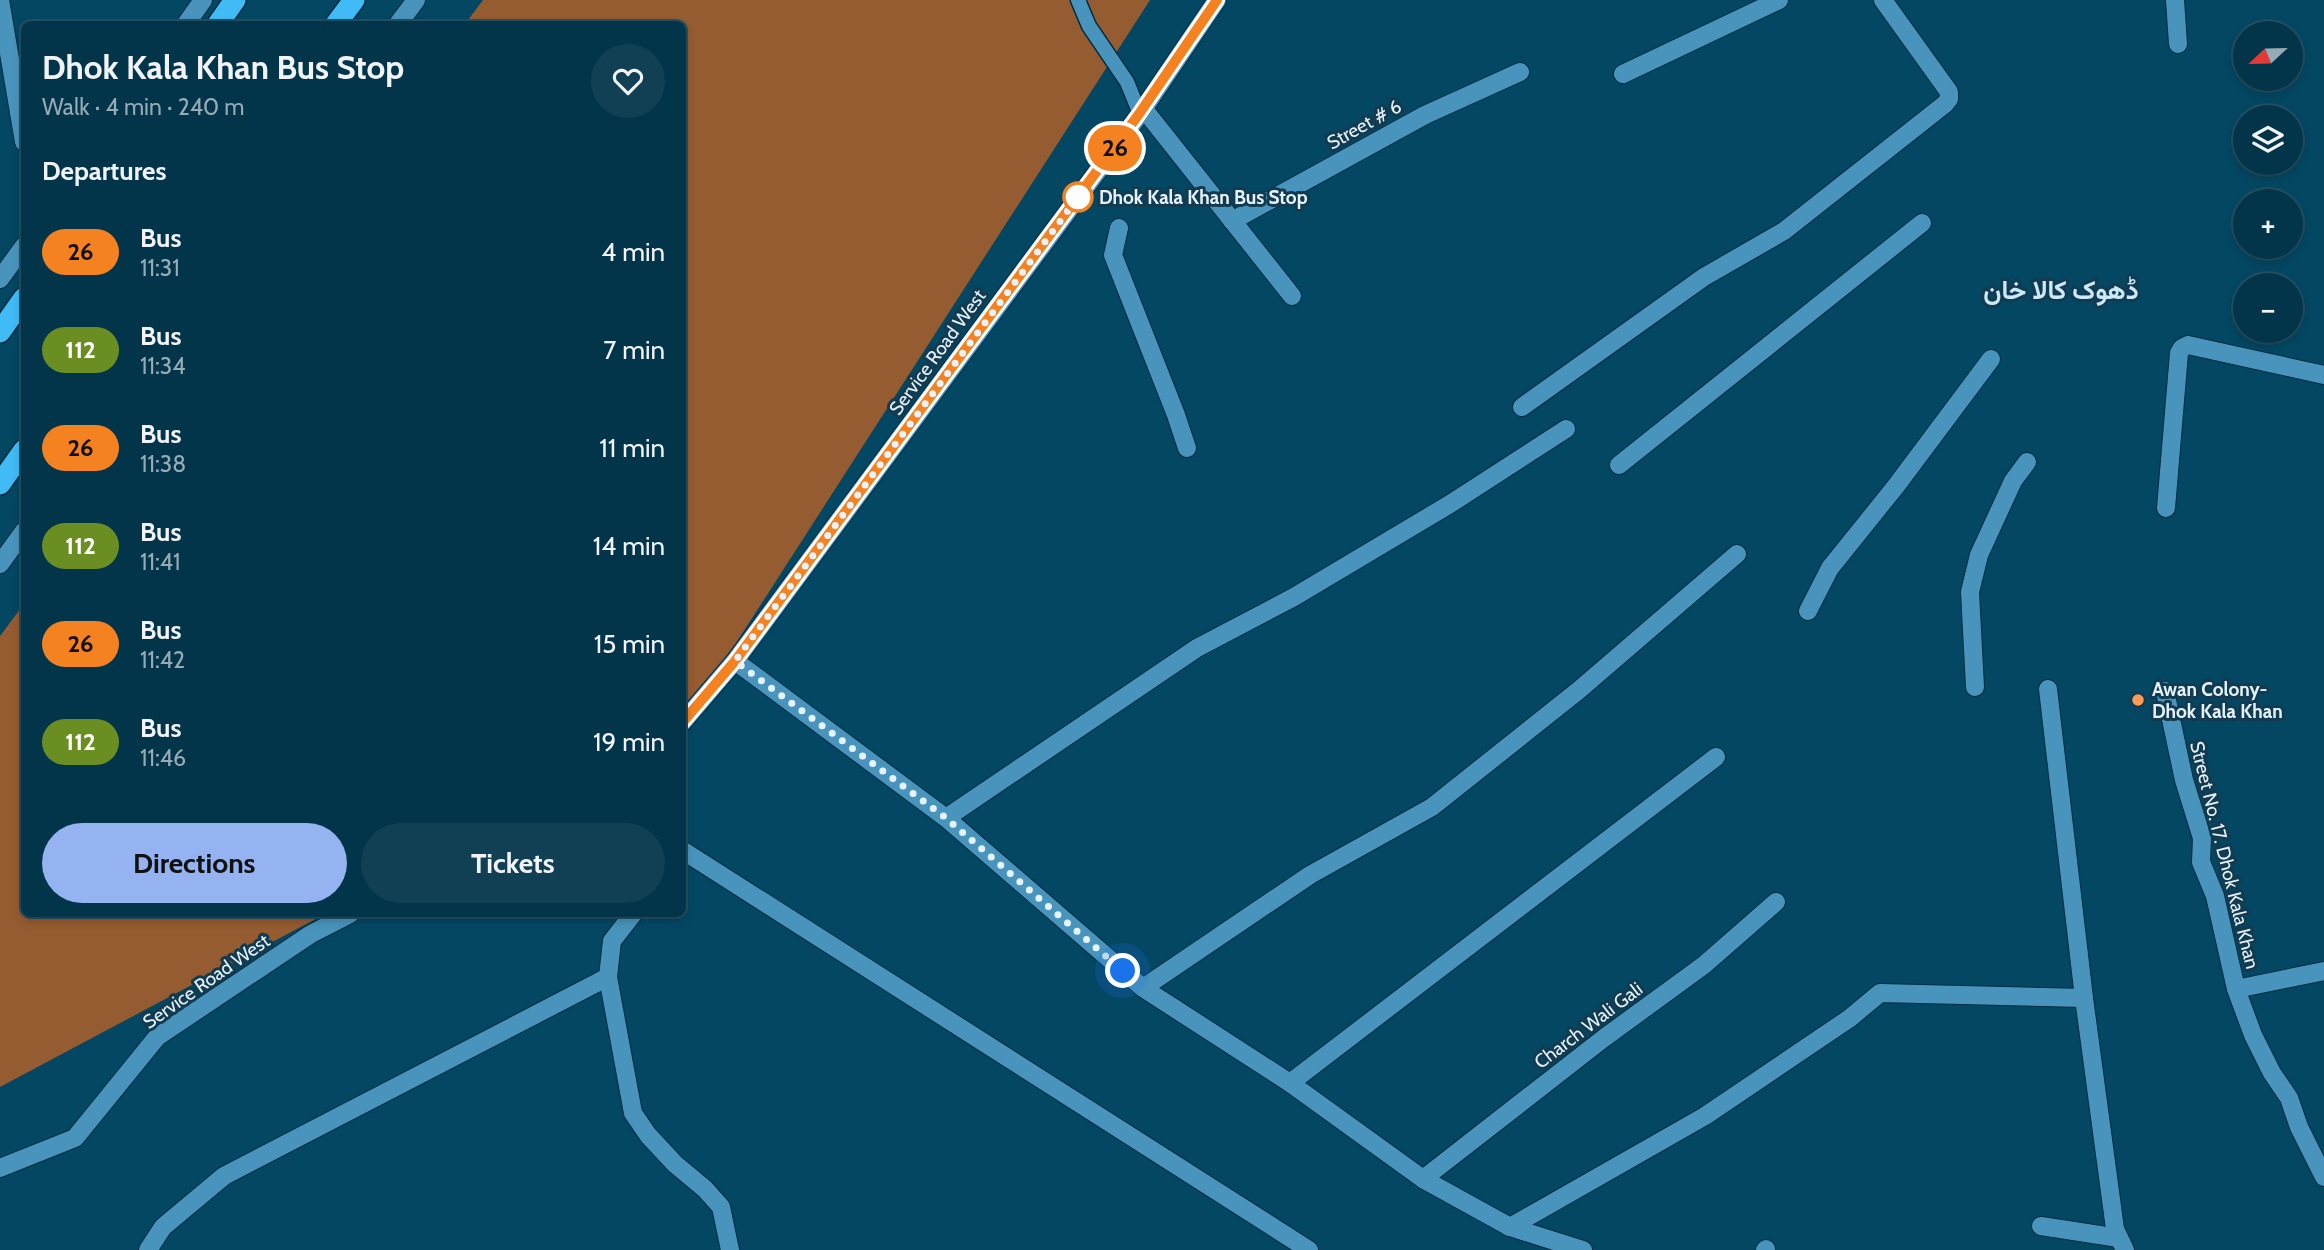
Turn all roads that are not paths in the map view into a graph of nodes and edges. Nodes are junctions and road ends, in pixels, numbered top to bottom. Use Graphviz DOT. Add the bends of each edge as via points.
graph roads {
  1 [pos="0,0"];
  2 [pos="203,0"];
  3 [pos="236,0"];
  4 [pos="354,0"];
  5 [pos="416,0"];
  6 [pos="1078,0"];
  7 [pos="1217,0"];
  8 [pos="1779,0"];
  9 [pos="1882,0"];
  10 [pos="2175,0"];
  11 [pos="188,21"];
  12 [pos="220,21"];
  13 [pos="338,21"];
  14 [pos="400,21"];
  15 [pos="2178,44"];
  16 [pos="1520,72"];
  17 [pos="1623,74"];
  18 [pos="1141,111"];
  19 [pos="21,124"];
  20 [pos="1233,221"];
  21 [pos="1922,223"];
  22 [pos="1119,228"];
  23 [pos="21,250"];
  24 [pos="0,279"];
  25 [pos="1293,296"];
  26 [pos="21,302"];
  27 [pos="0,332"];
  28 [pos="1991,359"];
  29 [pos="2324,374"];
  30 [pos="1522,407"];
  31 [pos="1566,429"];
  32 [pos="1187,448"];
  33 [pos="21,454"];
  34 [pos="2027,462"];
  35 [pos="1619,465"];
  36 [pos="0,484"];
  37 [pos="2166,508"];
  38 [pos="21,535"];
  39 [pos="1737,554"];
  40 [pos="0,564"];
  41 [pos="1808,611"];
  42 [pos="735,661"];
  43 [pos="1975,687"];
  44 [pos="2049,689"];
  45 [pos="2165,691"];
  46 [pos="686,718"];
  47 [pos="1716,757"];
  48 [pos="946,818"];
  49 [pos="686,853"];
  50 [pos="1776,902"];
  51 [pos="344,917"];
  52 [pos="631,917"];
  53 [pos="2324,971"];
  54 [pos="608,977"];
  55 [pos="1143,988"];
  56 [pos="2236,989"];
  57 [pos="2084,998"];
  58 [pos="1290,1083"];
  59 [pos="0,1168"];
  60 [pos="2324,1177"];
  61 [pos="1423,1179"];
  62 [pos="2041,1226"];
  63 [pos="1510,1227"];
  64 [pos="2122,1244"];
  65 [pos="148,1250"];
  66 [pos="730,1250"];
  67 [pos="1309,1250"];
  68 [pos="1583,1250"];
  1 -- 19 [label="street"];
  2 -- 11 [label="street"];
  3 -- 12 [label="highway"];
  4 -- 13 [label="highway"];
  5 -- 14 [label="street"];
  6 -- 18 [label="lane"];
  7 -- 18 [label="street, Service Road West"];
  8 -- 17 [label="street"];
  9 -- 30 [label="street" via="1949,92 1945,104 1784,231 1704,277"];
  10 -- 15 [label="street"];
  16 -- 20 [label="street, Street # 6" via="1425,115"];
  18 -- 20 [label="street"];
  18 -- 42 [label="street, Service Road West"];
  20 -- 25 [label="street"];
  21 -- 35 [label="street"];
  22 -- 32 [label="street" via="1113,255"];
  23 -- 24 [label="street"];
  26 -- 27 [label="highway"];
  28 -- 41 [label="street" via="1830,568"];
  29 -- 37 [label="street" via="2188,345 2182,348"];
  31 -- 48 [label="street" via="1438,512 1197,648"];
  33 -- 36 [label="highway"];
  34 -- 43 [label="street" via="2013,481 1979,555 1970,592"];
  38 -- 40 [label="street"];
  39 -- 55 [label="street" via="1579,690 1432,807 1310,875"];
  42 -- 46 [label="street, Service Road West"];
  42 -- 48 [label="street"];
  44 -- 57 [label="street"];
  45 -- 56 [label="street, Street No. 17. Dhok Kala Khan" via="2202,838 2201,862 2216,896"];
  47 -- 58 [label="street"];
  48 -- 55 [label="street"];
  49 -- 67 [label="street"];
  50 -- 61 [label="street, Charch Wali Gali" via="1704,965"];
  51 -- 59 [label="street, Service Road West" via="311,934 157,1037 75,1138"];
  52 -- 54 [label="street" via="612,941"];
  53 -- 56 [label="street"];
  54 -- 65 [label="street" via="225,1175 163,1227"];
  54 -- 66 [label="street" via="633,1113 648,1135 721,1208"];
  55 -- 58 [label="street"];
  56 -- 60 [label="street, Street No. 17. Dhok Kala Khan" via="2253,1035 2289,1098"];
  57 -- 63 [label="street" via="1880,993 1705,1116"];
  57 -- 64 [label="street" via="2115,1229"];
  58 -- 61 [label="street"];
  61 -- 63 [label="street"];
  62 -- 64 [label="street"];
  63 -- 68 [label="street"];
}
